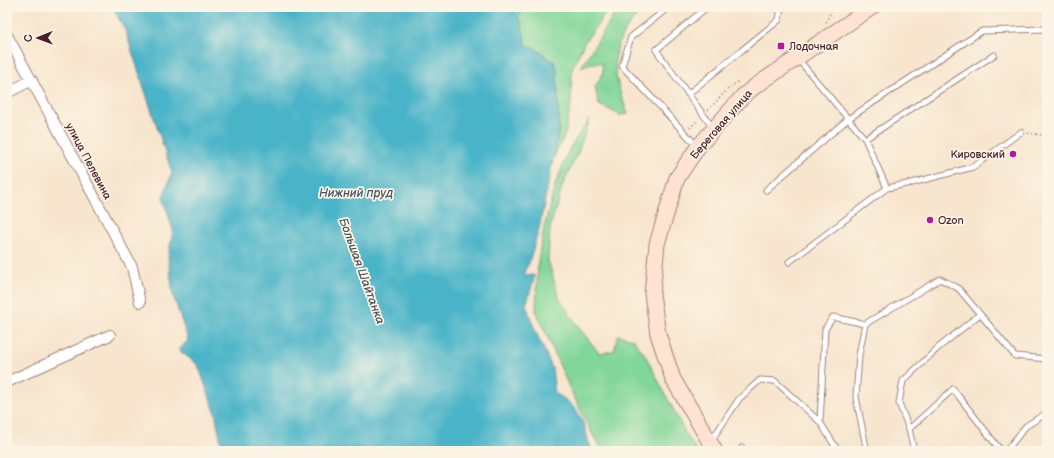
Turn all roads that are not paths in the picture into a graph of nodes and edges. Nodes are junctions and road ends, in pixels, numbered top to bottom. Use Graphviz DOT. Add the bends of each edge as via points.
graph roads {
  1 [pos="669,7"];
  2 [pos="707,7"];
  3 [pos="781,7"];
  4 [pos="872,7"];
  5 [pos="1047,29"];
  6 [pos="7,35"];
  7 [pos="994,56"];
  8 [pos="797,58"];
  9 [pos="32,80"];
  10 [pos="7,93"];
  11 [pos="688,94"];
  12 [pos="848,119"];
  13 [pos="714,129"];
  14 [pos="1021,132"];
  15 [pos="865,138"];
  16 [pos="698,147"];
  17 [pos="887,188"];
  18 [pos="766,190"];
  19 [pos="789,262"];
  20 [pos="140,302"];
  21 [pos="980,314"];
  22 [pos="866,324"];
  23 [pos="110,335"];
  24 [pos="1047,359"];
  25 [pos="7,382"];
  26 [pos="1047,413"];
  27 [pos="820,422"];
  28 [pos="909,429"];
  29 [pos="712,447"];
  30 [pos="838,451"];
  31 [pos="868,451"];
  32 [pos="912,451"];
  33 [pos="1001,451"];
  34 [pos="1006,451"];
  1 -- 16 [label="lane" via="631,37 622,66"];
  2 -- 11 [label="lane" via="656,50"];
  3 -- 11 [label="lane" via="779,20"];
  4 -- 8 [label="main road, Береговая улица"];
  5 -- 12 [label="lane" via="982,31"];
  6 -- 9 [label="street, улица Пелевина"];
  7 -- 15 [label="lane"];
  8 -- 12 [label="lane"];
  8 -- 13 [label="main road, Береговая улица" via="743,96"];
  9 -- 10 [label="street"];
  9 -- 20 [label="street, улица Пелевина" via="132,267"];
  11 -- 13 [label="lane"];
  12 -- 15 [label="lane"];
  12 -- 18 [label="lane"];
  13 -- 16 [label="main road, Береговая улица"];
  14 -- 17 [label="lane" via="973,167"];
  15 -- 17 [label="lane"];
  16 -- 29 [label="main road, Береговая улица" via="677,178 657,244 652,294 658,334 673,379"];
  17 -- 19 [label="lane"];
  21 -- 22 [label="lane" via="958,288 940,279"];
  21 -- 24 [label="lane" via="1015,356"];
  21 -- 28 [label="lane" via="903,381 899,403"];
  22 -- 27 [label="lane" via="833,317 825,329"];
  22 -- 31 [label="lane" via="859,355 856,397"];
  23 -- 25 [label="street"];
  26 -- 34 [label="lane" via="1026,426"];
  27 -- 29 [label="lane" via="775,381 760,380 739,399"];
  27 -- 30 [label="lane"];
  28 -- 32 [label="lane"];
  28 -- 33 [label="lane" via="953,388"];
}
